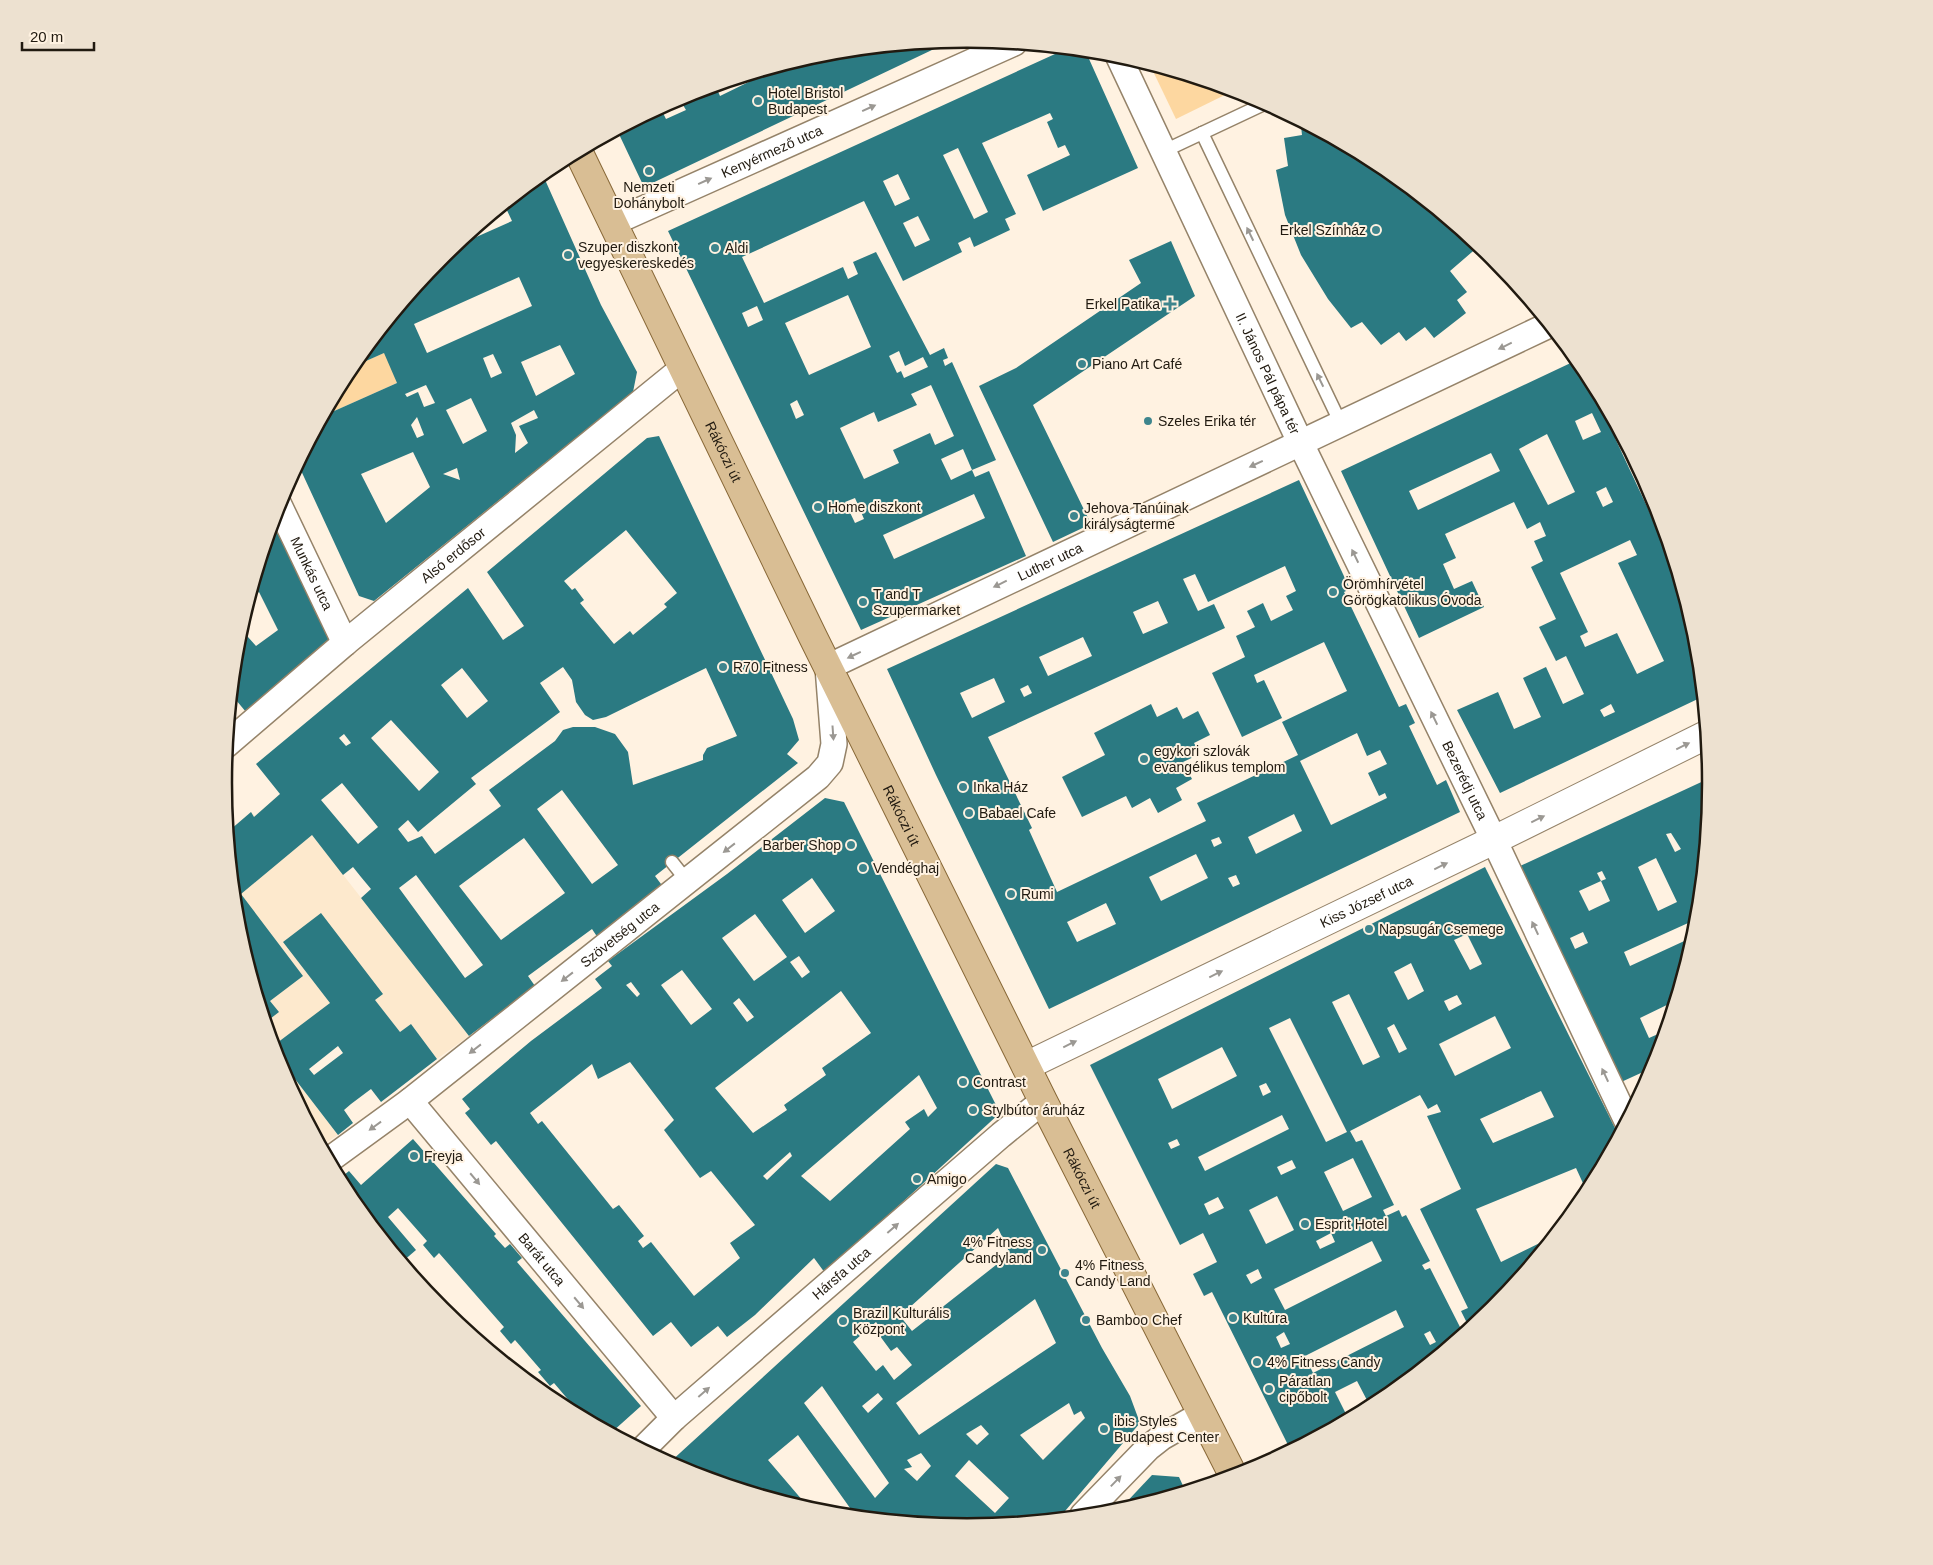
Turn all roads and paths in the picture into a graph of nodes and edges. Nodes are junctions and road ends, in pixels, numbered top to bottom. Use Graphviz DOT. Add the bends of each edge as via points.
graph roads {
  1 [pos="1003,49"];
  2 [pos="1123,65"];
  3 [pos="1258,108"];
  4 [pos="1202,133"];
  5 [pos="1164,151"];
  6 [pos="581,157"];
  7 [pos="612,223"];
  8 [pos="1544,328"];
  9 [pos="683,368"];
  10 [pos="1341,424"];
  11 [pos="1301,444"];
  12 [pos="283,513"];
  13 [pos="346,643"];
  14 [pos="828,667"];
  15 [pos="233,732"];
  16 [pos="1700,738"];
  17 [pos="1494,840"];
  18 [pos="672,862"];
  19 [pos="687,882"];
  20 [pos="1026,1066"];
  21 [pos="410,1101"];
  22 [pos="1043,1101"];
  23 [pos="1623,1113"];
  24 [pos="334,1156"];
  25 [pos="1202,1414"];
  26 [pos="674,1418"];
  27 [pos="647,1445"];
  28 [pos="1230,1468"];
  29 [pos="1092,1506"];
  7 -- 1 [label="street, Kenyérmező utca, one-way"];
  2 -- 5 [label="street, II. János Pál pápa tér"];
  3 -- 4 [label="lane"];
  4 -- 5 [label="lane"];
  10 -- 4 [label="lane, one-way"];
  5 -- 11 [label="street, II. János Pál pápa tér"];
  6 -- 7 [label="main road, Rákóczi út"];
  7 -- 9 [label="main road, Rákóczi út"];
  8 -- 10 [label="street, II. János Pál pápa tér, one-way"];
  9 -- 13 [label="street, Alsó erdősor"];
  9 -- 14 [label="main road, Rákóczi út"];
  10 -- 11 [label="street, II. János Pál pápa tér"];
  11 -- 14 [label="street, Luther utca, one-way"];
  17 -- 11 [label="street, Bezerédj utca, one-way"];
  12 -- 13 [label="street, Munkás utca"];
  13 -- 15 [label="street, Alsó erdősor"];
  14 -- 19 [label="street, Szövetség utca, one-way" via="834,744 830,763 818,778"];
  14 -- 20 [label="main road, Rákóczi út"];
  17 -- 16 [label="street, Kiss József utca, one-way"];
  20 -- 17 [label="street, Kiss József utca, one-way"];
  23 -- 17 [label="street, Bezerédj utca, one-way"];
  18 -- 19 [label="lane"];
  19 -- 21 [label="street, Szövetség utca, one-way"];
  20 -- 22 [label="main road, Rákóczi út"];
  21 -- 24 [label="street, Szövetség utca, one-way"];
  21 -- 26 [label="street, Barát utca, one-way"];
  22 -- 25 [label="main road, Rákóczi út"];
  26 -- 22 [label="street, Hársfa utca, one-way"];
  25 -- 28 [label="main road, Rákóczi út"];
  29 -- 25 [label="street, one-way" via="1148,1448"];
  26 -- 27 [label="street, Hársfa utca"];
}
